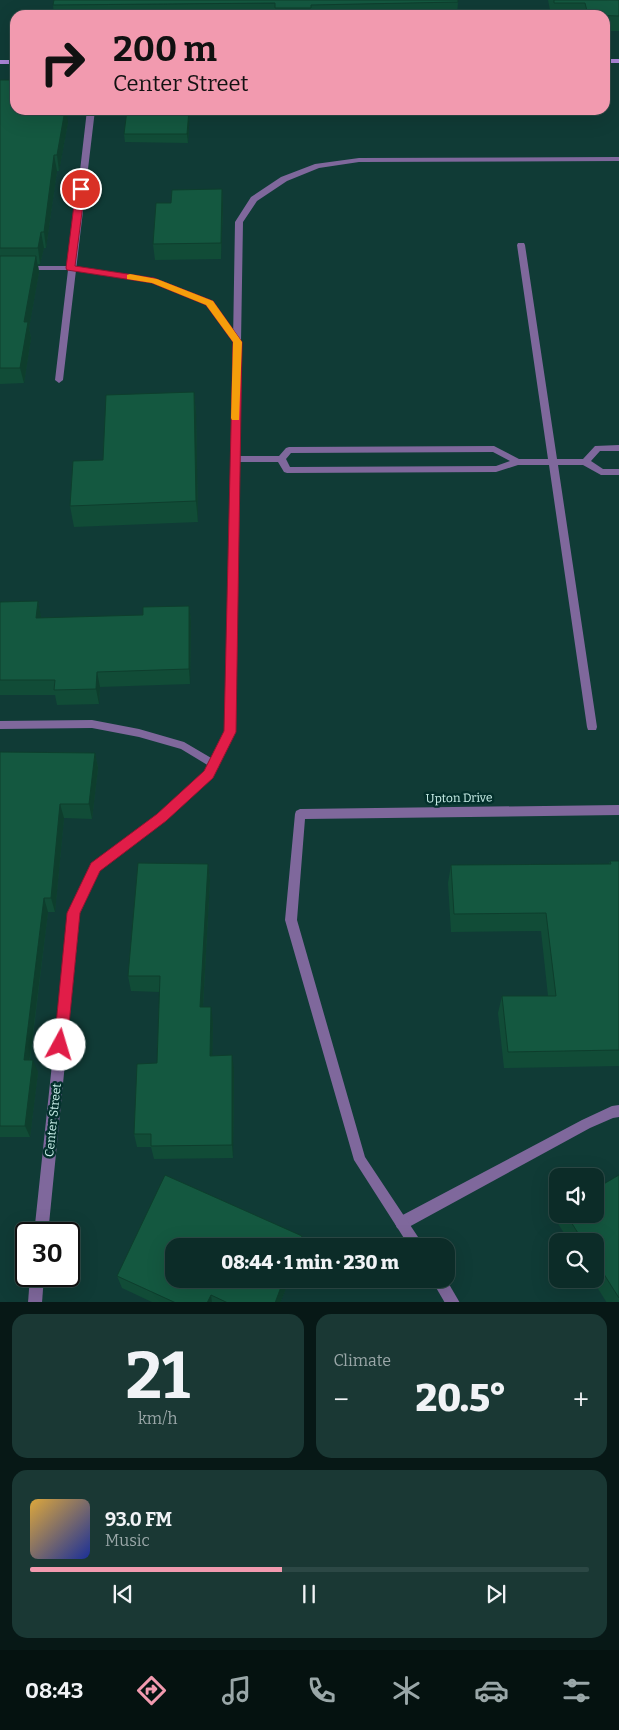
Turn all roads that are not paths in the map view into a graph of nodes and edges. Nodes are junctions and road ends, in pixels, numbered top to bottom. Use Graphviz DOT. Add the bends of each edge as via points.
graph roads {
  1 [pos="90,115"];
  2 [pos="619,158"];
  3 [pos="521,245"];
  4 [pos="0,268"];
  5 [pos="71,268"];
  6 [pos="237,342"];
  7 [pos="59,380"];
  8 [pos="619,448"];
  9 [pos="235,459"];
  10 [pos="281,459"];
  11 [pos="518,462"];
  12 [pos="553,462"];
  13 [pos="585,462"];
  14 [pos="619,472"];
  15 [pos="0,725"];
  16 [pos="592,727"];
  17 [pos="214,764"];
  18 [pos="619,810"];
  19 [pos="619,1111"];
  20 [pos="43,1222"];
  21 [pos="402,1223"];
  22 [pos="412,1238"];
  23 [pos="36,1287"];
  24 [pos="444,1288"];
  25 [pos="35,1302"];
  26 [pos="453,1302"];
  1 -- 5 [label="street"];
  2 -- 6 [label="street, Center Street" via="359,160 318,166 284,179 254,199 239,222"];
  3 -- 12 [label="street"];
  4 -- 5 [label="street"];
  5 -- 6 [label="street" via="154,281 210,303"];
  5 -- 7 [label="street"];
  6 -- 9 [label="street, Center Street"];
  8 -- 13 [label="street" via="598,448"];
  9 -- 10 [label="street"];
  9 -- 17 [label="street, Center Street" via="230,732"];
  10 -- 11 [label="street" via="289,450 494,450"];
  10 -- 11 [label="street" via="287,470 496,470"];
  11 -- 12 [label="street"];
  12 -- 13 [label="street"];
  12 -- 16 [label="street"];
  13 -- 14 [label="street" via="601,472"];
  15 -- 17 [label="street" via="92,724 184,746"];
  17 -- 20 [label="street, Center Street" via="209,774 162,818 96,867 74,913"];
  18 -- 21 [label="street, Upton Drive" via="300,814 290,920 360,1160"];
  19 -- 21 [label="street" via="586,1124"];
  21 -- 22 [label="street"];
  23 -- 25 [label="street"];
  24 -- 26 [label="street"];
}
